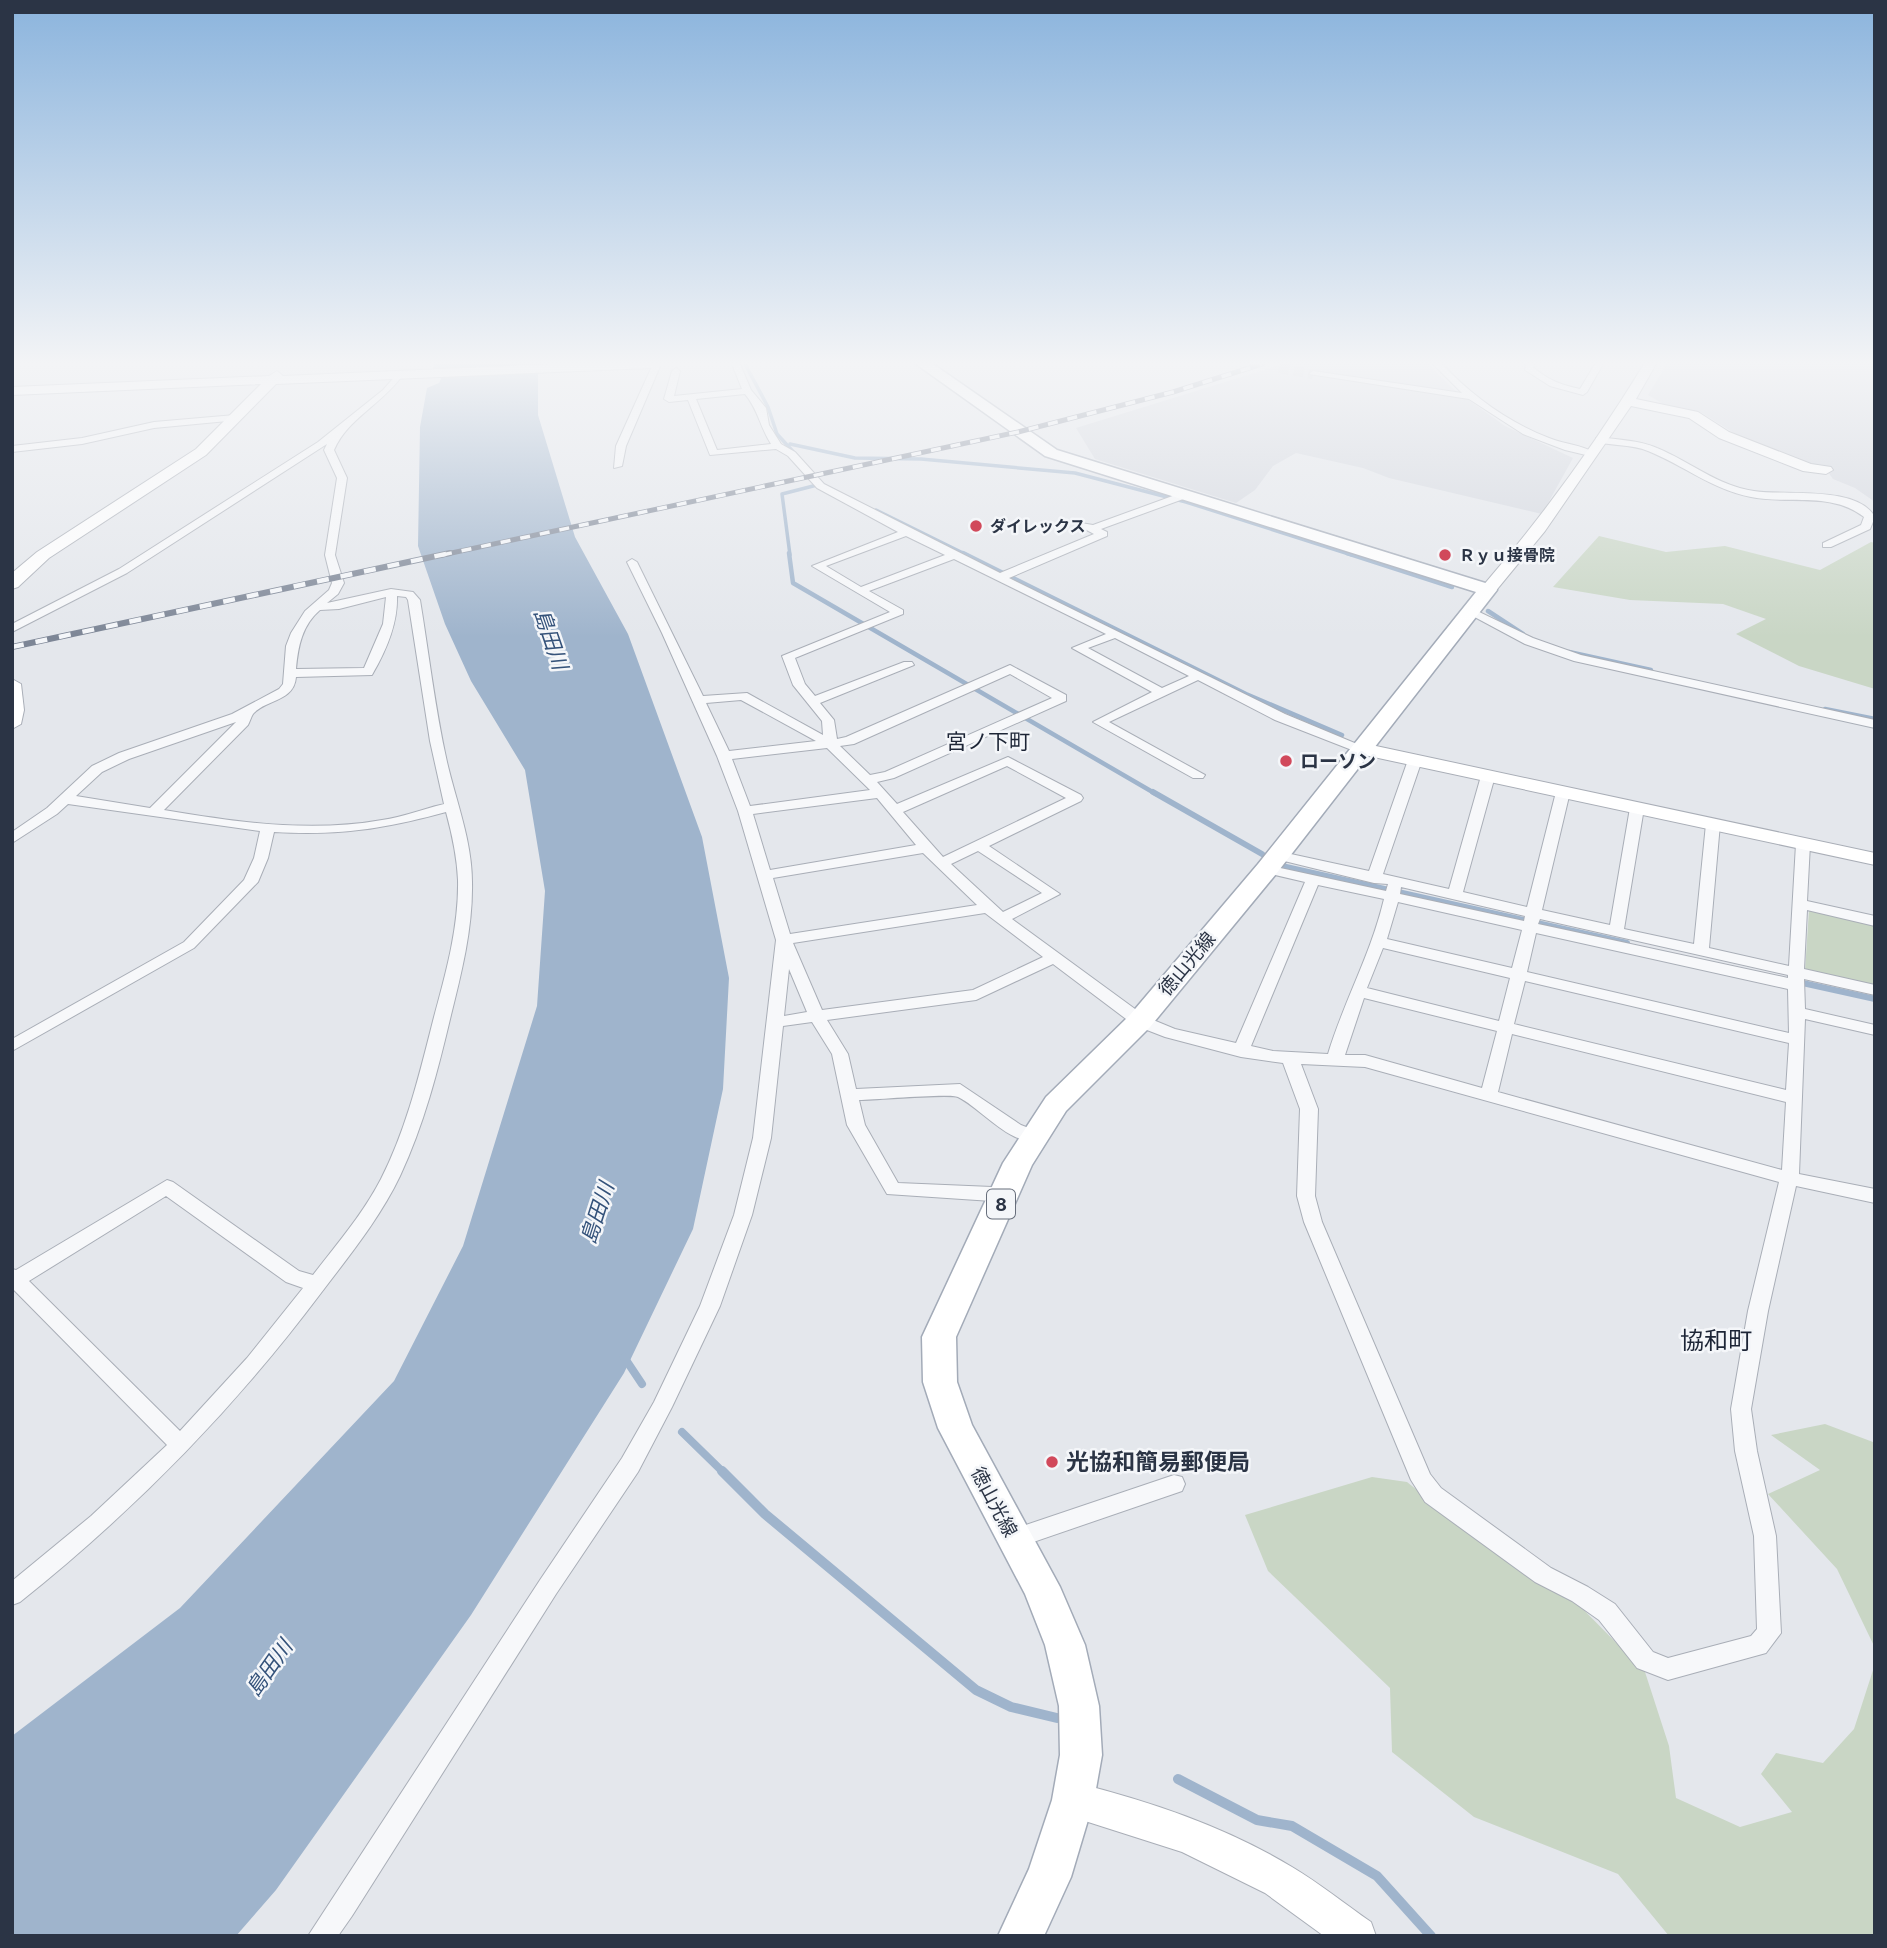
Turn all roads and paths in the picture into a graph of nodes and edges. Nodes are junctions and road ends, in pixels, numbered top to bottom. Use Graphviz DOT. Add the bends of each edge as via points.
graph roads {
  1 [pos="197,455"];
  2 [pos="302,455"];
  3 [pos="331,455"];
  4 [pos="619,455"];
  5 [pos="792,455"];
  6 [pos="1057,455"];
  7 [pos="1589,455"];
  8 [pos="1663,455"];
  9 [pos="1775,455"];
  10 [pos="617,466"];
  11 [pos="1826,470"];
  12 [pos="1182,496"];
  13 [pos="904,533"];
  14 [pos="1827,545"];
  15 [pos="952,556"];
  16 [pos="632,562"];
  17 [pos="1001,576"];
  18 [pos="12,584"];
  19 [pos="860,591"];
  20 [pos="391,592"];
  21 [pos="1480,601"];
  22 [pos="316,606"];
  23 [pos="12,629"];
  24 [pos="1116,634"];
  25 [pos="908,665"];
  26 [pos="291,673"];
  27 [pos="1198,676"];
  28 [pos="12,684"];
  29 [pos="1161,692"];
  30 [pos="698,700"];
  31 [pos="813,701"];
  32 [pos="248,712"];
  33 [pos="12,724"];
  34 [pos="1875,724"];
  35 [pos="831,744"];
  36 [pos="1362,749"];
  37 [pos="724,756"];
  38 [pos="1415,760"];
  39 [pos="1198,775"];
  40 [pos="1488,776"];
  41 [pos="868,780"];
  42 [pos="1563,792"];
  43 [pos="880,793"];
  44 [pos="65,799"];
  45 [pos="451,806"];
  46 [pos="1637,808"];
  47 [pos="895,810"];
  48 [pos="155,811"];
  49 [pos="745,811"];
  50 [pos="1713,824"];
  51 [pos="268,827"];
  52 [pos="12,839"];
  53 [pos="1803,844"];
  54 [pos="978,845"];
  55 [pos="926,848"];
  56 [pos="1875,859"];
  57 [pos="1272,862"];
  58 [pos="942,863"];
  59 [pos="766,874"];
  60 [pos="1313,879"];
  61 [pos="1374,879"];
  62 [pos="1393,890"];
  63 [pos="1454,897"];
  64 [pos="1800,905"];
  65 [pos="988,908"];
  66 [pos="1002,918"];
  67 [pos="1532,921"];
  68 [pos="1875,921"];
  69 [pos="1616,932"];
  70 [pos="784,940"];
  71 [pos="1378,942"];
  72 [pos="1701,951"];
  73 [pos="1054,958"];
  74 [pos="1519,975"];
  75 [pos="1795,979"];
  76 [pos="1875,990"];
  77 [pos="1357,991"];
  78 [pos="1796,1012"];
  79 [pos="816,1015"];
  80 [pos="1140,1021"];
  81 [pos="775,1022"];
  82 [pos="1507,1028"];
  83 [pos="1875,1030"];
  84 [pos="1797,1041"];
  85 [pos="12,1046"];
  86 [pos="1241,1051"];
  87 [pos="1290,1058"];
  88 [pos="1335,1059"];
  89 [pos="848,1095"];
  90 [pos="1489,1095"];
  91 [pos="1793,1098"];
  92 [pos="1033,1136"];
  93 [pos="1788,1178"];
  94 [pos="1875,1196"];
  95 [pos="1004,1197"];
  96 [pos="14,1278"];
  97 [pos="317,1284"];
  98 [pos="184,1441"];
  99 [pos="1174,1483"];
  100 [pos="1013,1539"];
  101 [pos="12,1595"];
  102 [pos="1073,1801"];
  103 [pos="321,1936"];
  104 [pos="1020,1936"];
  105 [pos="1357,1936"];
  1 -- 18 [label="street" via="43,555"];
  2 -- 23 [label="street" via="123,571"];
  3 -- 22 [label="street" via="342,478 330,555 338,583"];
  4 -- 10 [label="street"];
  5 -- 13 [label="street" via="819,487"];
  6 -- 12 [label="main road"];
  7 -- 21 [label="street" via="1540,528"];
  8 -- 14 [label="street" via="1716,483 1750,494 1828,497 1861,507 1870,516 1866,527"];
  9 -- 11 [label="street"];
  12 -- 17 [label="street" via="1089,527 1103,534"];
  12 -- 21 [label="main road"];
  13 -- 15 [label="street"];
  13 -- 19 [label="street" via="817,566"];
  15 -- 17 [label="street"];
  15 -- 19 [label="street"];
  16 -- 30 [label="street"];
  17 -- 24 [label="street"];
  19 -- 31 [label="street" via="899,612 789,656 799,685"];
  20 -- 22 [label="street"];
  20 -- 26 [label="street" via="391,625 368,672"];
  20 -- 45 [label="street" via="409,594 414,600"];
  21 -- 34 [label="street" via="1539,646 1578,659"];
  21 -- 36 [label="main road, 徳山光線 / 8"];
  22 -- 26 [label="street" via="292,646"];
  24 -- 27 [label="street"];
  24 -- 29 [label="street" via="1078,648"];
  25 -- 31 [label="street"];
  26 -- 32 [label="street" via="284,692"];
  27 -- 29 [label="street"];
  27 -- 36 [label="street" via="1280,717"];
  28 -- 33 [label="street"];
  29 -- 39 [label="street" via="1099,722"];
  30 -- 35 [label="street" via="743,695"];
  30 -- 37 [label="street"];
  31 -- 35 [label="street" via="828,720"];
  32 -- 44 [label="street" via="124,756 97,769"];
  32 -- 48 [label="street"];
  35 -- 37 [label="street"];
  35 -- 41 [label="street"];
  35 -- 41 [label="street" via="849,741 1010,669 1062,698 889,775"];
  36 -- 38 [label="street"];
  36 -- 57 [label="main road, 徳山光線 / 8"];
  37 -- 49 [label="street"];
  38 -- 40 [label="street"];
  38 -- 61 [label="street"];
  40 -- 42 [label="street"];
  40 -- 63 [label="street"];
  41 -- 43 [label="street"];
  42 -- 46 [label="street"];
  42 -- 67 [label="street"];
  43 -- 47 [label="street"];
  43 -- 49 [label="street"];
  44 -- 48 [label="street"];
  44 -- 52 [label="street"];
  45 -- 51 [label="street" via="379,825"];
  45 -- 97 [label="street" via="465,882 452,981 433,1053 389,1180"];
  46 -- 50 [label="street"];
  46 -- 69 [label="street"];
  47 -- 54 [label="street" via="1009,761 1076,798"];
  47 -- 55 [label="street"];
  48 -- 51 [label="street"];
  49 -- 59 [label="street"];
  50 -- 53 [label="street"];
  50 -- 72 [label="street"];
  51 -- 85 [label="street" via="251,882 189,945"];
  53 -- 56 [label="street"];
  53 -- 64 [label="street"];
  54 -- 58 [label="street"];
  54 -- 66 [label="street" via="1053,894"];
  55 -- 58 [label="street"];
  55 -- 59 [label="street"];
  57 -- 60 [label="street"];
  57 -- 61 [label="street"];
  57 -- 80 [label="main road, 徳山光線 / 8"];
  58 -- 65 [label="street"];
  59 -- 70 [label="street"];
  60 -- 62 [label="street"];
  60 -- 86 [label="street"];
  61 -- 62 [label="street"];
  62 -- 63 [label="street"];
  62 -- 67 [label="street"];
  62 -- 71 [label="street"];
  63 -- 67 [label="street"];
  64 -- 68 [label="street"];
  64 -- 75 [label="street"];
  65 -- 66 [label="street"];
  65 -- 70 [label="street"];
  66 -- 73 [label="street"];
  67 -- 69 [label="street"];
  67 -- 74 [label="street"];
  67 -- 75 [label="street"];
  69 -- 72 [label="street"];
  70 -- 79 [label="street"];
  70 -- 81 [label="street"];
  71 -- 74 [label="street"];
  71 -- 77 [label="street"];
  72 -- 75 [label="street"];
  73 -- 79 [label="street" via="976,995"];
  73 -- 80 [label="street"];
  74 -- 82 [label="street"];
  74 -- 84 [label="street"];
  75 -- 76 [label="street"];
  75 -- 78 [label="street"];
  77 -- 82 [label="street"];
  77 -- 88 [label="street"];
  78 -- 83 [label="street"];
  78 -- 84 [label="street"];
  79 -- 81 [label="street"];
  79 -- 89 [label="street" via="840,1054"];
  80 -- 86 [label="street"];
  80 -- 92 [label="main road, 徳山光線 / 8" via="1056,1104"];
  81 -- 103 [label="street" via="762,1138 743,1215 710,1306 662,1407 630,1465"];
  82 -- 90 [label="street"];
  82 -- 91 [label="street"];
  84 -- 91 [label="street"];
  86 -- 87 [label="street"];
  87 -- 88 [label="street"];
  87 -- 93 [label="street" via="1309,1109 1306,1196 1313,1222 1422,1480 1433,1495 1543,1575 1607,1612 1645,1660 1668,1669 1758,1645 1769,1633 1765,1536 1741,1409"];
  88 -- 90 [label="street" via="1365,1061"];
  89 -- 92 [label="street" via="960,1090 1015,1129"];
  89 -- 95 [label="street" via="856,1125 893,1189"];
  90 -- 93 [label="street"];
  91 -- 93 [label="street"];
  92 -- 95 [label="main road, 徳山光線 / 8"];
  93 -- 94 [label="street"];
  95 -- 100 [label="main road, 徳山光線 / 8" via="939,1337 940,1382 956,1428"];
  96 -- 97 [label="street" via="167,1187 293,1277"];
  96 -- 98 [label="street" via="173,1438"];
  97 -- 98 [label="street" via="236,1387"];
  98 -- 101 [label="street" via="103,1522"];
  99 -- 100 [label="street"];
  100 -- 102 [label="main road, 徳山光線 / 8" via="1041,1587 1065,1645 1079,1706 1082,1755"];
  102 -- 104 [label="main road, 徳山光線 / 8" via="1049,1877"];
  102 -- 105 [label="street" via="1191,1836 1278,1880"];
}
